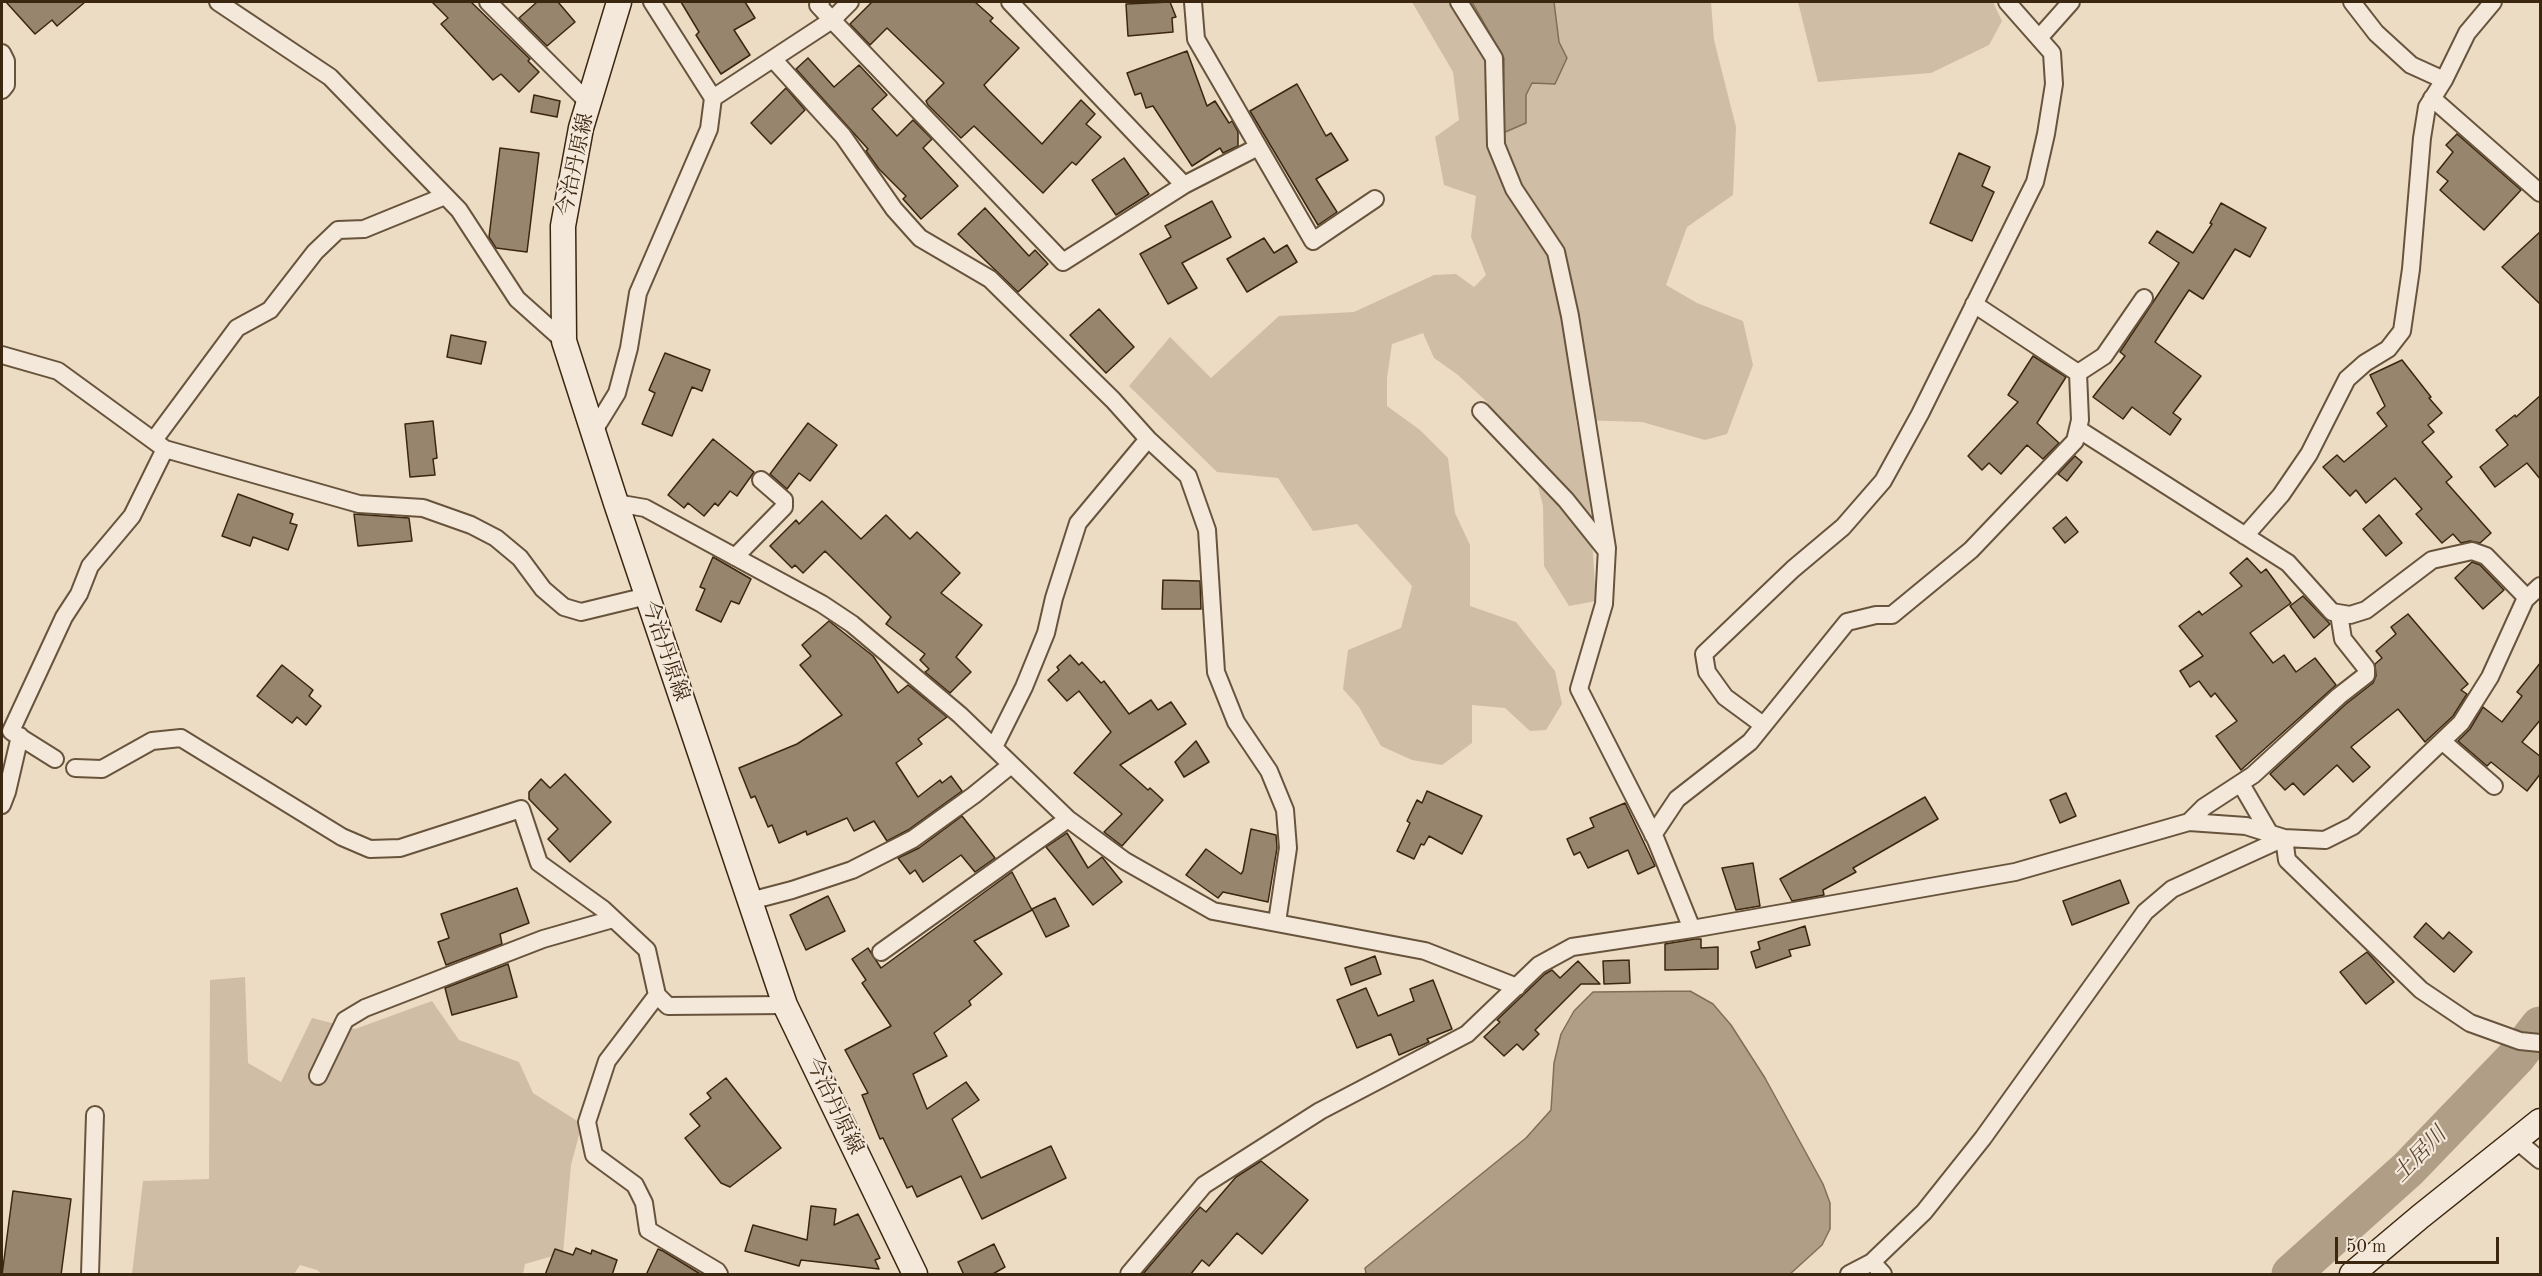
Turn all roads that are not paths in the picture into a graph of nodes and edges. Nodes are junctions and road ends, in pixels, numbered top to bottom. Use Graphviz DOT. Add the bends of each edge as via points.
graph roads {
  1 [pos="218,2"];
  2 [pos="488,2"];
  3 [pos="619,2"];
  4 [pos="652,2"];
  5 [pos="821,2"];
  6 [pos="850,2"];
  7 [pos="1010,2"];
  8 [pos="1193,2"];
  9 [pos="1459,2"];
  10 [pos="2007,2"];
  11 [pos="2071,2"];
  12 [pos="2352,2"];
  13 [pos="2493,2"];
  14 [pos="832,20"];
  15 [pos="2039,38"];
  16 [pos="2,53"];
  17 [pos="773,59"];
  18 [pos="2444,80"];
  19 [pos="2,90"];
  20 [pos="713,98"];
  21 [pos="2432,98"];
  22 [pos="589,103"];
  23 [pos="1258,147"];
  24 [pos="1184,185"];
  25 [pos="2541,193"];
  26 [pos="446,196"];
  27 [pos="1374,199"];
  28 [pos="2144,298"];
  29 [pos="1974,304"];
  30 [pos="564,341"];
  31 [pos="2,355"];
  32 [pos="2078,373"];
  33 [pos="1480,411"];
  34 [pos="2078,429"];
  35 [pos="593,432"];
  36 [pos="1148,439"];
  37 [pos="159,445"];
  38 [pos="761,480"];
  39 [pos="616,503"];
  40 [pos="2245,536"];
  41 [pos="1606,550"];
  42 [pos="735,557"];
  43 [pos="2541,586"];
  44 [pos="647,596"];
  45 [pos="2527,598"];
  46 [pos="2339,614"];
  47 [pos="1763,725"];
  48 [pos="11,731"];
  49 [pos="2442,741"];
  50 [pos="993,747"];
  51 [pos="55,759"];
  52 [pos="1011,765"];
  53 [pos="75,768"];
  54 [pos="2241,784"];
  55 [pos="2494,786"];
  56 [pos="2,805"];
  57 [pos="1068,819"];
  58 [pos="2189,822"];
  59 [pos="1653,835"];
  60 [pos="2277,836"];
  61 [pos="750,901"];
  62 [pos="613,919"];
  63 [pos="1277,922"];
  64 [pos="1692,929"];
  65 [pos="881,952"];
  66 [pos="1516,987"];
  67 [pos="657,995"];
  68 [pos="785,1005"];
  69 [pos="2541,1043"];
  70 [pos="318,1076"];
  71 [pos="95,1115"];
  72 [pos="2541,1120"];
  73 [pos="2516,1140"];
  74 [pos="2541,1160"];
  75 [pos="1878,1268"];
  76 [pos="90,1275"];
  77 [pos="719,1275"];
  78 [pos="915,1275"];
  79 [pos="1130,1275"];
  80 [pos="1849,1275"];
  81 [pos="2352,1275"];
  1 -- 26 [label="street" via="330,76"];
  2 -- 22 [label="street"];
  3 -- 22 [label="main road, 今治丹原線"];
  4 -- 20 [label="street"];
  5 -- 14 [label="street" via="818,5"];
  6 -- 14 [label="street"];
  7 -- 24 [label="street"];
  8 -- 23 [label="street" via="1196,39"];
  9 -- 41 [label="street" via="1494,58 1496,145 1514,189 1556,252 1570,316"];
  10 -- 15 [label="street"];
  11 -- 15 [label="street"];
  12 -- 18 [label="street" via="2376,33 2411,64"];
  13 -- 18 [label="street" via="2467,33"];
  14 -- 17 [label="street"];
  14 -- 24 [label="street" via="1063,262"];
  15 -- 29 [label="street" via="2052,52 2054,84 2035,182"];
  16 -- 19 [label="street" via="6,84"];
  17 -- 20 [label="street"];
  17 -- 36 [label="street" via="843,136 894,209 920,238 990,279"];
  18 -- 21 [label="street"];
  20 -- 35 [label="street" via="709,129 638,293 617,393"];
  21 -- 25 [label="street"];
  21 -- 40 [label="street" via="2422,138 2402,331 2388,349 2347,379 2309,454 2281,495"];
  22 -- 30 [label="main road, 今治丹原線" via="563,226"];
  23 -- 24 [label="street"];
  23 -- 27 [label="street" via="1313,241"];
  26 -- 30 [label="street" via="517,299"];
  26 -- 37 [label="street" via="364,229 338,230 315,252 270,310 237,328"];
  28 -- 32 [label="street" via="2104,356"];
  29 -- 32 [label="street"];
  29 -- 47 [label="street" via="1883,481 1843,527 1793,568 1704,654 1707,672 1725,697"];
  30 -- 35 [label="main road, 今治丹原線"];
  31 -- 37 [label="street" via="58,371"];
  32 -- 34 [label="street"];
  33 -- 41 [label="street" via="1566,500"];
  34 -- 40 [label="street"];
  34 -- 47 [label="street" via="2075,441 1971,550 1892,615 1847,622"];
  35 -- 39 [label="main road, 今治丹原線"];
  36 -- 50 [label="street" via="1078,523 1046,633"];
  36 -- 63 [label="street" via="1188,476 1207,530 1216,672 1236,722 1269,771 1285,810 1288,848"];
  37 -- 44 [label="street" via="349,501 423,508 471,525 496,538 520,558 543,589 564,607 581,612"];
  37 -- 48 [label="street" via="132,516 90,566"];
  38 -- 42 [label="street" via="784,500 784,507"];
  39 -- 42 [label="street" via="645,508"];
  39 -- 44 [label="main road, 今治丹原線"];
  40 -- 46 [label="street" via="2288,564 2332,612"];
  41 -- 59 [label="street" via="1604,604 1579,689"];
  42 -- 50 [label="street" via="852,624"];
  43 -- 45 [label="street"];
  44 -- 61 [label="main road, 今治丹原線"];
  45 -- 46 [label="street" via="2486,556 2472,551 2432,560 2366,610"];
  45 -- 49 [label="street" via="2490,677 2461,723"];
  46 -- 54 [label="street" via="2343,639 2366,668 2366,675"];
  47 -- 59 [label="street" via="1750,742 1677,799"];
  48 -- 51 [label="street"];
  48 -- 56 [label="street" via="7,792"];
  49 -- 55 [label="street"];
  49 -- 60 [label="street" via="2353,826 2325,840"];
  50 -- 52 [label="street"];
  52 -- 57 [label="street"];
  52 -- 61 [label="street" via="913,838 852,870"];
  53 -- 62 [label="street" via="102,768 152,741 181,738 342,837 370,849 400,848 521,809 539,863"];
  54 -- 58 [label="street"];
  54 -- 60 [label="street"];
  57 -- 63 [label="street" via="1125,861 1213,911"];
  57 -- 65 [label="street"];
  58 -- 60 [label="street" via="2246,826"];
  58 -- 64 [label="street" via="2015,872"];
  59 -- 64 [label="street"];
  60 -- 69 [label="street" via="2287,860 2421,990 2470,1023 2520,1041"];
  60 -- 75 [label="street" via="2172,889 2145,912 1983,1138"];
  61 -- 68 [label="main road, 今治丹原線"];
  62 -- 67 [label="street" via="647,950"];
  62 -- 70 [label="street" via="543,939 365,1008 345,1020"];
  63 -- 66 [label="street" via="1425,951"];
  64 -- 66 [label="street" via="1572,947 1539,965"];
  66 -- 79 [label="street" via="1467,1035 1320,1111 1204,1185"];
  67 -- 68 [label="street" via="668,1006"];
  67 -- 77 [label="street" via="607,1061 586,1122 594,1155 636,1185 644,1203 648,1230"];
  68 -- 78 [label="main road, 今治丹原線"];
  71 -- 76 [label="street"];
  72 -- 73 [label="main road"];
  73 -- 74 [label="street"];
  73 -- 81 [label="main road"];
  75 -- 80 [label="street"];
}
